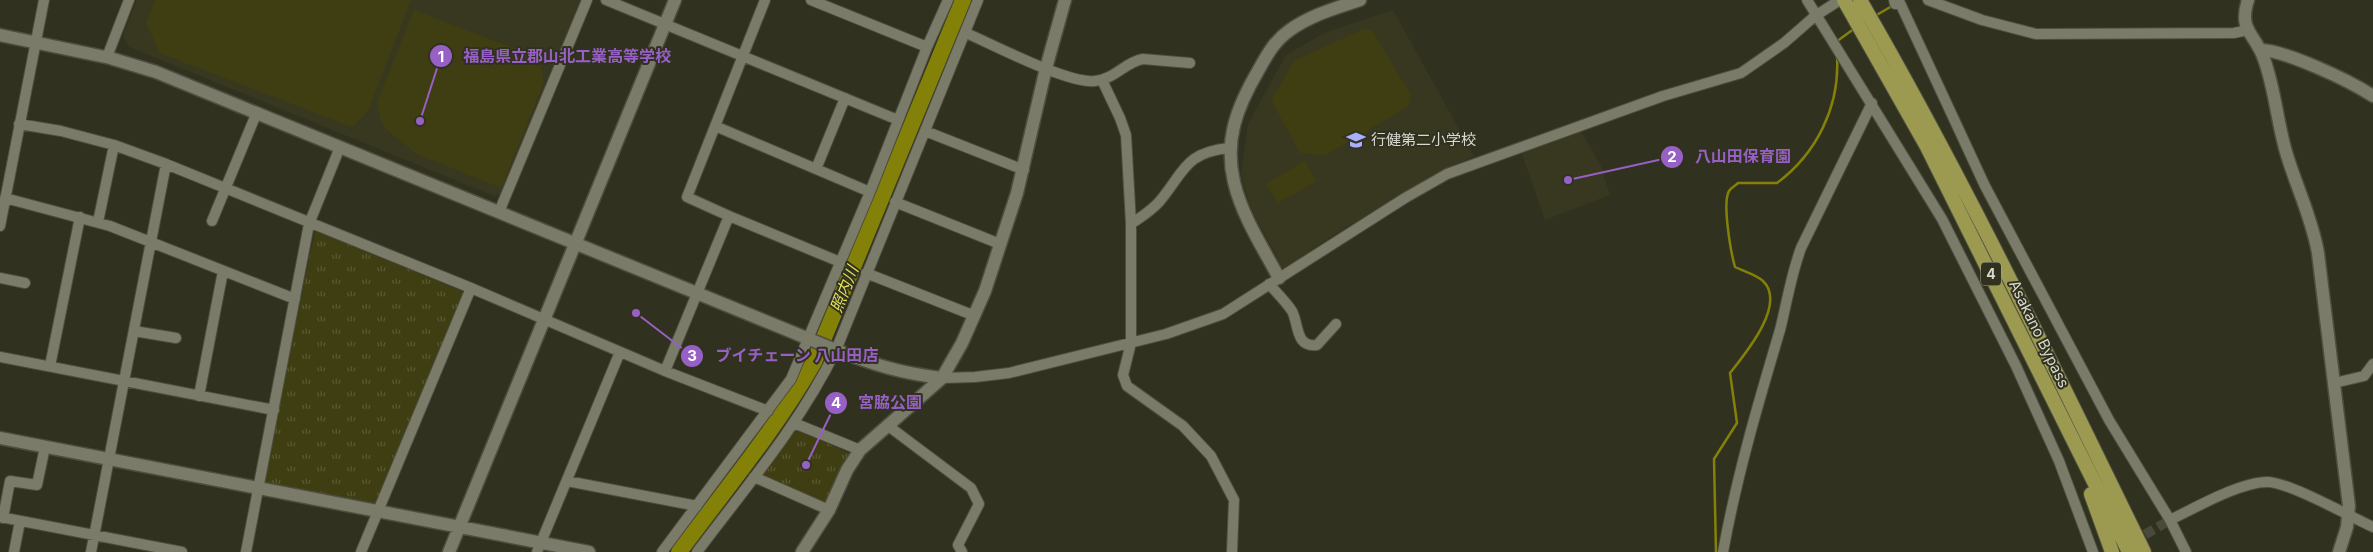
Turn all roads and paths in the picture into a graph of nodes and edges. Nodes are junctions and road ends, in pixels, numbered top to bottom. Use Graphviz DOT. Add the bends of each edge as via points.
graph roads {
  1 [pos="44,0"];
  2 [pos="129,0"];
  3 [pos="587,0"];
  4 [pos="606,0"];
  5 [pos="675,0"];
  6 [pos="765,0"];
  7 [pos="811,0"];
  8 [pos="948,0"];
  9 [pos="978,0"];
  10 [pos="1065,0"];
  11 [pos="1360,0"];
  12 [pos="1807,0"];
  13 [pos="1840,0"];
  14 [pos="1844,0"];
  15 [pos="1860,0"];
  16 [pos="1928,0"];
  17 [pos="2248,0"];
  18 [pos="1899,1"];
  19 [pos="834,4"];
  20 [pos="1815,16"];
  21 [pos="665,25"];
  22 [pos="2248,30"];
  23 [pos="966,33"];
  24 [pos="0,36"];
  25 [pos="36,42"];
  26 [pos="927,47"];
  27 [pos="2261,50"];
  28 [pos="743,56"];
  29 [pos="107,57"];
  30 [pos="1190,63"];
  31 [pos="1046,68"];
  32 [pos="1102,80"];
  33 [pos="2373,96"];
  34 [pos="845,98"];
  35 [pos="1872,103"];
  36 [pos="257,112"];
  37 [pos="898,120"];
  38 [pos="19,124"];
  39 [pos="715,126"];
  40 [pos="925,131"];
  41 [pos="114,145"];
  42 [pos="340,147"];
  43 [pos="1230,148"];
  44 [pos="166,164"];
  45 [pos="816,169"];
  46 [pos="1024,170"];
  47 [pos="225,188"];
  48 [pos="870,192"];
  49 [pos="5,198"];
  50 [pos="895,202"];
  51 [pos="499,212"];
  52 [pos="80,216"];
  53 [pos="729,216"];
  54 [pos="98,222"];
  55 [pos="212,222"];
  56 [pos="309,224"];
  57 [pos="1131,224"];
  58 [pos="0,226"];
  59 [pos="151,241"];
  60 [pos="574,243"];
  61 [pos="1000,244"];
  62 [pos="840,262"];
  63 [pos="223,271"];
  64 [pos="866,273"];
  65 [pos="0,278"];
  66 [pos="1274,281"];
  67 [pos="25,283"];
  68 [pos="471,288"];
  69 [pos="696,293"];
  70 [pos="295,299"];
  71 [pos="975,316"];
  72 [pos="544,319"];
  73 [pos="1336,324"];
  74 [pos="134,331"];
  75 [pos="176,338"];
  76 [pos="808,338"];
  77 [pos="1132,343"];
  78 [pos="836,350"];
  79 [pos="620,352"];
  80 [pos="0,357"];
  81 [pos="2373,364"];
  82 [pos="50,366"];
  83 [pos="665,371"];
  84 [pos="942,378"];
  85 [pos="124,381"];
  86 [pos="2334,383"];
  87 [pos="199,396"];
  88 [pos="274,410"];
  89 [pos="768,411"];
  90 [pos="794,423"];
  91 [pos="887,426"];
  92 [pos="2071,437"];
  93 [pos="0,438"];
  94 [pos="45,447"];
  95 [pos="860,450"];
  96 [pos="108,459"];
  97 [pos="754,477"];
  98 [pos="567,481"];
  99 [pos="257,488"];
  100 [pos="2119,502"];
  101 [pos="697,506"];
  102 [pos="379,510"];
  103 [pos="829,510"];
  104 [pos="2,517"];
  105 [pos="2349,517"];
  106 [pos="2170,520"];
  107 [pos="20,521"];
  108 [pos="2373,527"];
  109 [pos="458,528"];
  110 [pos="94,535"];
  111 [pos="539,548"];
  112 [pos="168,551"];
  113 [pos="14,552"];
  114 [pos="91,552"];
  115 [pos="182,552"];
  116 [pos="246,552"];
  117 [pos="362,552"];
  118 [pos="449,552"];
  119 [pos="589,552"];
  120 [pos="662,552"];
  121 [pos="697,552"];
  122 [pos="802,552"];
  123 [pos="962,552"];
  124 [pos="1232,552"];
  125 [pos="1723,552"];
  126 [pos="2093,552"];
  127 [pos="2112,552"];
  128 [pos="2129,552"];
  129 [pos="2144,552"];
  130 [pos="2149,552"];
  131 [pos="2186,552"];
  132 [pos="2339,552"];
  1 -- 25 [label="street"];
  2 -- 29 [label="street"];
  3 -- 51 [label="street"];
  4 -- 21 [label="street"];
  5 -- 21 [label="street"];
  6 -- 28 [label="street"];
  7 -- 19 [label="street"];
  8 -- 26 [label="street"];
  9 -- 23 [label="street"];
  10 -- 31 [label="street"];
  11 -- 43 [label="street" via="1297,26 1275,42 1240,104"];
  12 -- 20 [label="street"];
  13 -- 20 [label="street"];
  14 -- 92 [label="highway, Asakano Bypass / 4" via="1926,145"];
  15 -- 100 [label="highway, Asakano Bypass / 4" via="1991,242"];
  16 -- 22 [label="street" via="1982,20 2036,34 2234,33"];
  17 -- 22 [label="street" via="2244,16"];
  18 -- 106 [label="street" via="1984,186 2110,420"];
  19 -- 26 [label="street"];
  20 -- 35 [label="street"];
  20 -- 66 [label="street" via="1741,73 1663,96 1447,174"];
  21 -- 28 [label="street"];
  21 -- 60 [label="street"];
  22 -- 27 [label="street"];
  23 -- 31 [label="street"];
  23 -- 40 [label="street"];
  24 -- 25 [label="street"];
  25 -- 29 [label="street"];
  25 -- 38 [label="street"];
  26 -- 37 [label="street"];
  27 -- 33 [label="street" via="2350,82"];
  27 -- 86 [label="street" via="2289,163 2315,234"];
  28 -- 34 [label="street"];
  28 -- 39 [label="street"];
  29 -- 36 [label="street" via="156,72"];
  30 -- 32 [label="street" via="1142,59"];
  31 -- 32 [label="street" via="1074,79"];
  31 -- 46 [label="street"];
  32 -- 57 [label="street" via="1126,135"];
  34 -- 37 [label="street"];
  34 -- 45 [label="street"];
  35 -- 125 [label="street" via="1801,248 1792,273 1738,476"];
  35 -- 126 [label="street" via="1942,218 2012,357 2059,461"];
  36 -- 42 [label="street"];
  36 -- 47 [label="street"];
  37 -- 48 [label="street"];
  38 -- 41 [label="street"];
  38 -- 49 [label="street"];
  39 -- 45 [label="street"];
  39 -- 53 [label="street" via="687,197"];
  40 -- 46 [label="street"];
  40 -- 50 [label="street"];
  41 -- 44 [label="street"];
  41 -- 54 [label="street"];
  42 -- 51 [label="street"];
  42 -- 56 [label="street"];
  43 -- 57 [label="street" via="1215,149 1190,162 1158,203"];
  43 -- 66 [label="street" via="1234,184"];
  44 -- 47 [label="street"];
  44 -- 59 [label="street"];
  45 -- 48 [label="street"];
  46 -- 61 [label="street"];
  47 -- 55 [label="street"];
  47 -- 56 [label="street"];
  48 -- 62 [label="street"];
  49 -- 52 [label="street"];
  49 -- 58 [label="street"];
  50 -- 61 [label="street"];
  50 -- 64 [label="street"];
  51 -- 60 [label="street"];
  52 -- 54 [label="street"];
  52 -- 82 [label="street"];
  53 -- 62 [label="street"];
  53 -- 69 [label="street"];
  54 -- 59 [label="street"];
  56 -- 68 [label="street"];
  56 -- 70 [label="street"];
  57 -- 77 [label="street"];
  59 -- 63 [label="street"];
  59 -- 74 [label="street"];
  60 -- 69 [label="street"];
  60 -- 72 [label="street"];
  61 -- 71 [label="street"];
  62 -- 76 [label="street"];
  63 -- 70 [label="street"];
  63 -- 87 [label="street"];
  64 -- 71 [label="street"];
  64 -- 78 [label="street"];
  65 -- 67 [label="street"];
  66 -- 73 [label="street" via="1292,312 1298,335 1306,343 1317,345"];
  66 -- 77 [label="street" via="1223,314"];
  68 -- 72 [label="street"];
  68 -- 102 [label="street"];
  69 -- 76 [label="street"];
  69 -- 83 [label="street"];
  70 -- 88 [label="street"];
  71 -- 84 [label="street"];
  72 -- 79 [label="street"];
  72 -- 109 [label="street"];
  74 -- 75 [label="street"];
  74 -- 85 [label="street"];
  76 -- 78 [label="street"];
  76 -- 89 [label="street" via="791,379"];
  77 -- 84 [label="street" via="1008,373"];
  77 -- 124 [label="street" via="1123,375 1127,386 1183,426 1208,451 1234,500"];
  78 -- 84 [label="street" via="882,368"];
  78 -- 90 [label="street"];
  79 -- 83 [label="street"];
  79 -- 98 [label="street"];
  80 -- 82 [label="street"];
  81 -- 86 [label="street" via="2364,376"];
  82 -- 85 [label="street"];
  83 -- 89 [label="street"];
  84 -- 91 [label="street"];
  85 -- 87 [label="street"];
  85 -- 96 [label="street"];
  86 -- 105 [label="street"];
  87 -- 88 [label="street"];
  88 -- 99 [label="street"];
  89 -- 101 [label="street"];
  90 -- 95 [label="street"];
  90 -- 97 [label="street"];
  91 -- 95 [label="street"];
  91 -- 123 [label="street" via="971,488 979,504 958,544"];
  92 -- 127 [label="highway"];
  92 -- 128 [label="highway, Asakano Bypass / 4"];
  93 -- 94 [label="street"];
  94 -- 96 [label="street"];
  94 -- 104 [label="street" via="37,485 10,481"];
  95 -- 103 [label="street"];
  96 -- 99 [label="street"];
  96 -- 110 [label="street"];
  97 -- 103 [label="street"];
  97 -- 121 [label="street"];
  98 -- 101 [label="street"];
  98 -- 111 [label="street"];
  99 -- 102 [label="street"];
  99 -- 116 [label="street"];
  100 -- 129 [label="highway, Asakano Bypass / 4"];
  100 -- 130 [label="highway"];
  101 -- 120 [label="street"];
  102 -- 109 [label="street"];
  102 -- 117 [label="street"];
  103 -- 122 [label="street"];
  104 -- 107 [label="street"];
  105 -- 106 [label="street" via="2287,487 2268,482 2241,487"];
  105 -- 108 [label="street"];
  105 -- 132 [label="street"];
  106 -- 131 [label="street"];
  107 -- 110 [label="street"];
  107 -- 113 [label="street"];
  109 -- 111 [label="street"];
  109 -- 118 [label="street"];
  110 -- 112 [label="street"];
  110 -- 114 [label="street"];
  111 -- 119 [label="street"];
  112 -- 115 [label="street"];
}
